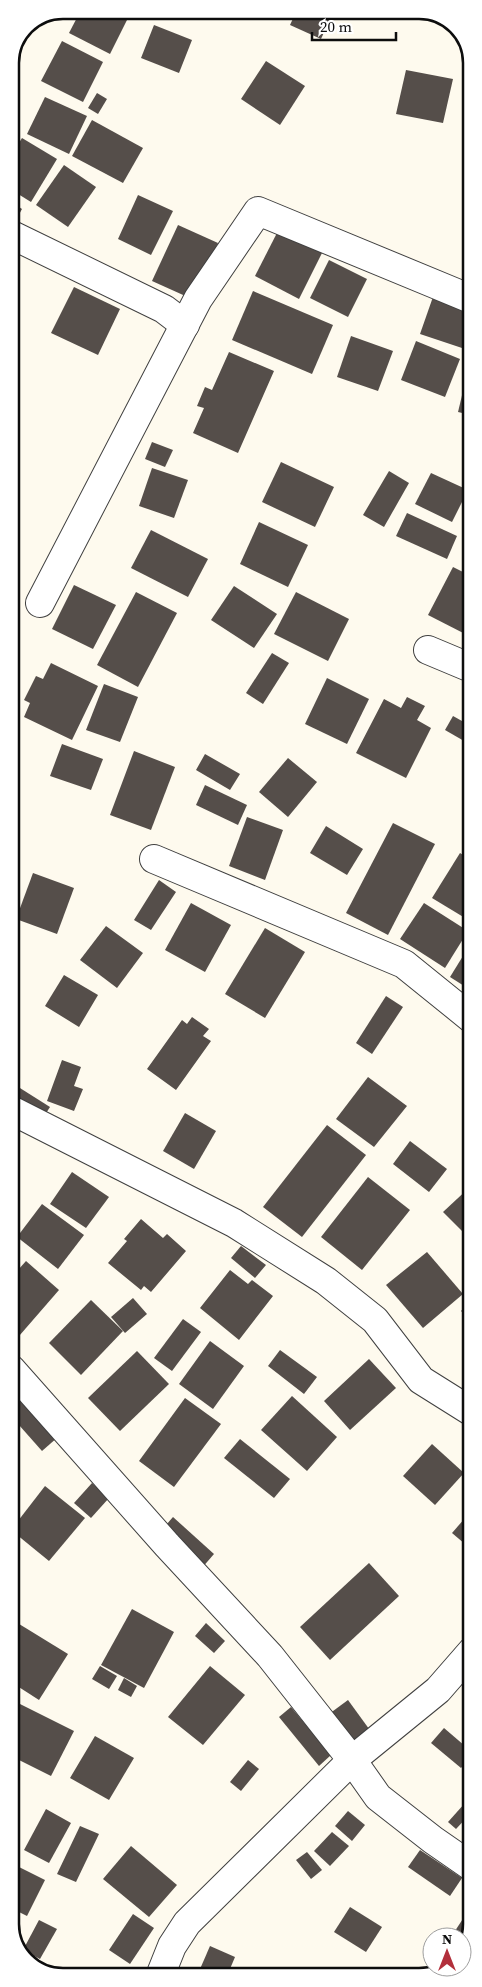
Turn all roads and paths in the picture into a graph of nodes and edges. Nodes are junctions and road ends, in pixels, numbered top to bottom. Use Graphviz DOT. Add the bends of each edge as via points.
graph roads {
  1 [pos="19,238"];
  2 [pos="463,296"];
  3 [pos="185,325"];
  4 [pos="40,603"];
  5 [pos="428,650"];
  6 [pos="463,665"];
  7 [pos="154,859"];
  8 [pos="463,1012"];
  9 [pos="19,1115"];
  10 [pos="19,1378"];
  11 [pos="463,1406"];
  12 [pos="463,1661"];
  13 [pos="352,1760"];
  14 [pos="463,1861"];
  15 [pos="163,1968"];
  1 -- 3 [label="street" via="164,309"];
  2 -- 3 [label="street" via="258,211 198,299"];
  3 -- 4 [label="street"];
  5 -- 6 [label="street"];
  7 -- 8 [label="street" via="404,964"];
  9 -- 11 [label="street" via="234,1223 326,1281 375,1320 421,1380"];
  10 -- 13 [label="street" via="270,1656"];
  12 -- 13 [label="street" via="438,1690"];
  13 -- 14 [label="street" via="378,1796"];
  13 -- 15 [label="street" via="187,1923 172,1946"];
}
